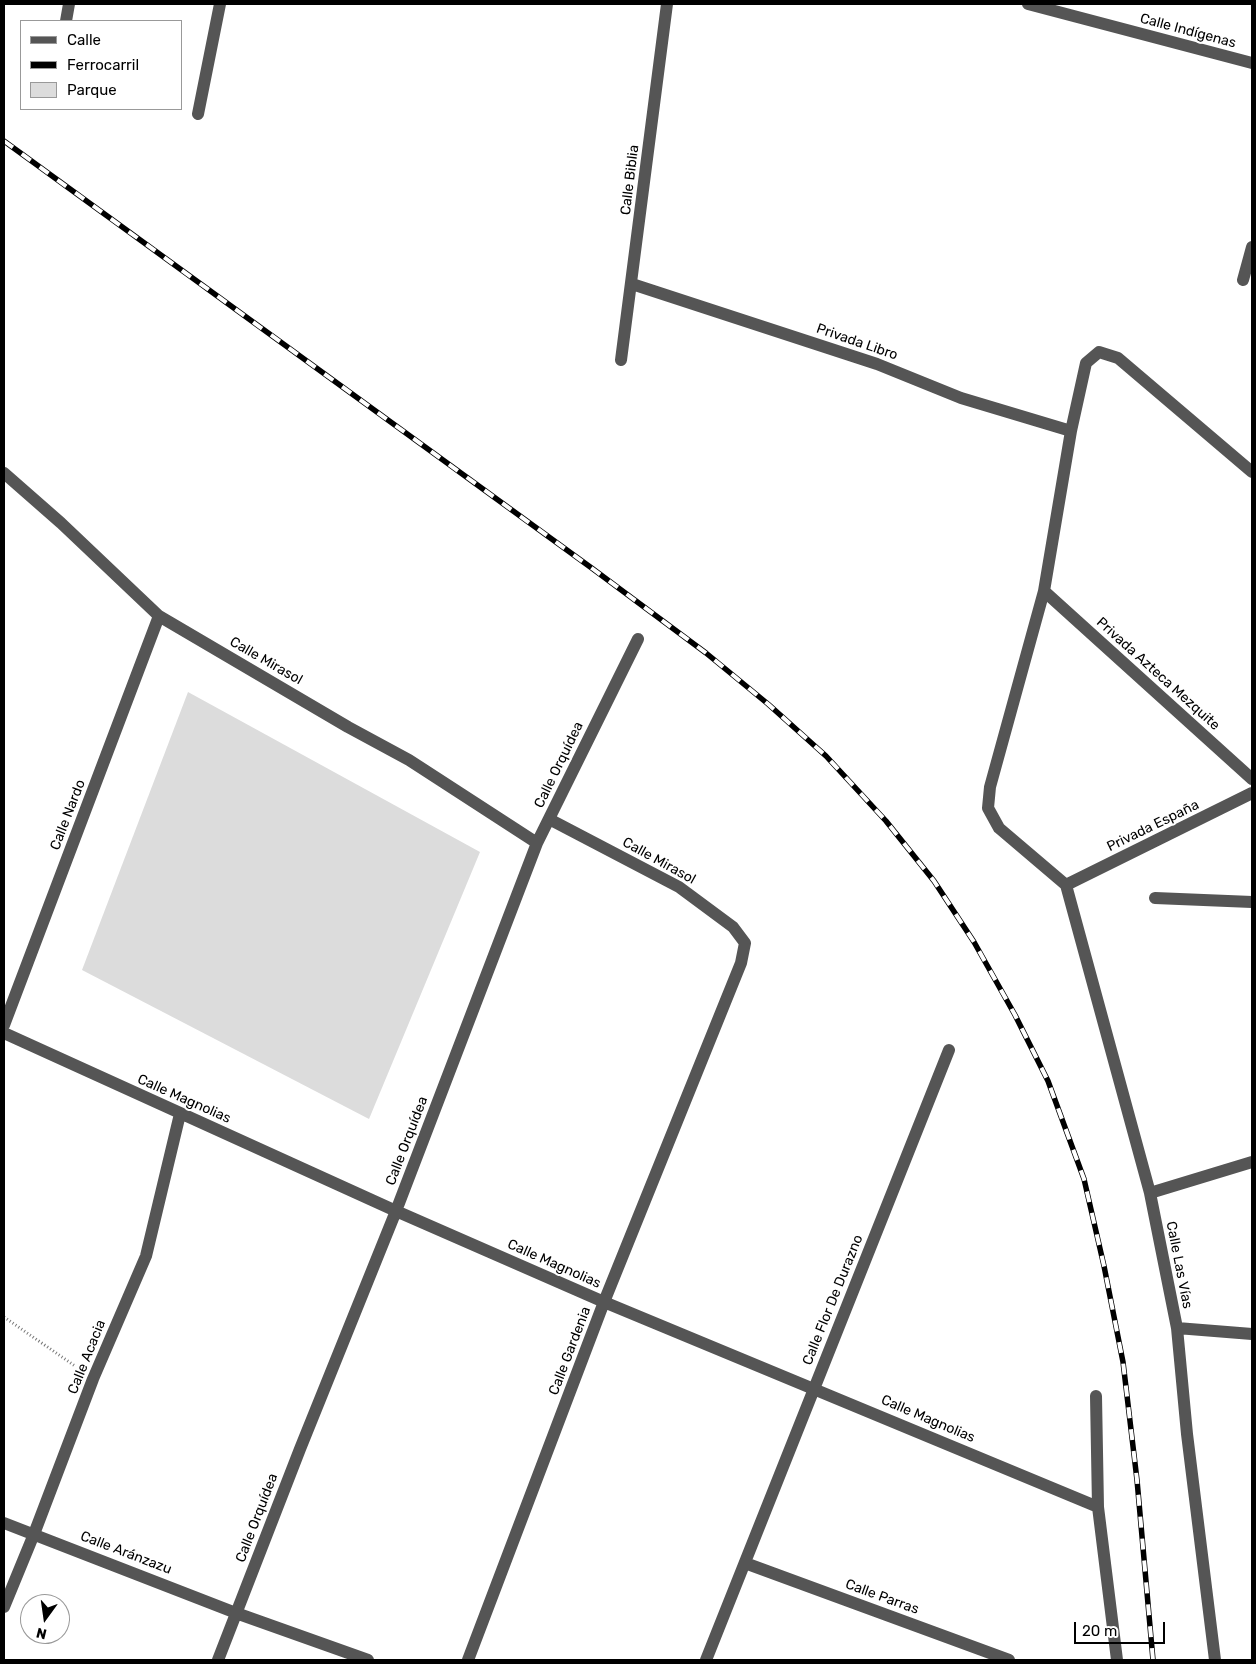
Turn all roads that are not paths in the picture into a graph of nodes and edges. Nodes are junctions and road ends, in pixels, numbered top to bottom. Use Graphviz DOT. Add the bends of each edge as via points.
graph roads {
  1 [pos="69,4"];
  2 [pos="220,4"];
  3 [pos="668,4"];
  4 [pos="1028,4"];
  5 [pos="66,20"];
  6 [pos="1252,63"];
  7 [pos="198,114"];
  8 [pos="1252,247"];
  9 [pos="1243,280"];
  10 [pos="632,284"];
  11 [pos="620,360"];
  12 [pos="1070,432"];
  13 [pos="1252,472"];
  14 [pos="4,473"];
  15 [pos="1044,591"];
  16 [pos="159,616"];
  17 [pos="638,640"];
  18 [pos="1252,779"];
  19 [pos="1252,794"];
  20 [pos="549,818"];
  21 [pos="537,844"];
  22 [pos="1066,885"];
  23 [pos="1155,898"];
  24 [pos="1252,902"];
  25 [pos="745,943"];
  26 [pos="4,1025"];
  27 [pos="4,1033"];
  28 [pos="949,1050"];
  29 [pos="180,1114"];
  30 [pos="1252,1162"];
  31 [pos="1150,1193"];
  32 [pos="396,1211"];
  33 [pos="604,1302"];
  34 [pos="1177,1328"];
  35 [pos="1252,1334"];
  36 [pos="814,1388"];
  37 [pos="1096,1396"];
  38 [pos="1098,1507"];
  39 [pos="4,1523"];
  40 [pos="34,1534"];
  41 [pos="745,1563"];
  42 [pos="4,1607"];
  43 [pos="236,1613"];
  44 [pos="218,1660"];
  45 [pos="368,1660"];
  46 [pos="468,1660"];
  47 [pos="706,1660"];
  48 [pos="1009,1660"];
  49 [pos="1117,1660"];
  50 [pos="1215,1660"];
  1 -- 5 [label="street"];
  2 -- 7 [label="street"];
  3 -- 10 [label="street, Calle Biblia"];
  4 -- 6 [label="street, Calle Indígenas"];
  8 -- 9 [label="street"];
  10 -- 11 [label="street, Calle Biblia"];
  10 -- 12 [label="street, Privada Libro" via="877,364 961,398"];
  12 -- 13 [label="street" via="1086,363 1099,352 1118,358"];
  12 -- 15 [label="street"];
  14 -- 16 [label="street, Calle Mirasol"];
  15 -- 18 [label="street, Privada Azteca Mezquite"];
  15 -- 22 [label="street" via="990,788 988,808 999,828"];
  16 -- 21 [label="street, Calle Mirasol" via="409,760"];
  16 -- 26 [label="street, Calle Nardo"];
  17 -- 20 [label="street, Calle Orquídea"];
  19 -- 22 [label="street, Privada España"];
  20 -- 21 [label="street, Calle Orquídea"];
  20 -- 25 [label="street, Calle Mirasol" via="680,887 733,927"];
  21 -- 32 [label="street, Calle Orquídea"];
  22 -- 31 [label="street, Calle Las Vías"];
  23 -- 24 [label="street"];
  25 -- 33 [label="street, Calle Gardenia" via="741,963"];
  27 -- 29 [label="street, Calle Magnolias"];
  28 -- 36 [label="street, Calle Flor De Durazno"];
  29 -- 32 [label="street, Calle Magnolias"];
  29 -- 40 [label="street, Calle Acacia" via="146,1256"];
  30 -- 31 [label="street"];
  31 -- 34 [label="street, Calle Las Vías"];
  32 -- 33 [label="street, Calle Magnolias"];
  32 -- 43 [label="street, Calle Orquídea"];
  33 -- 36 [label="street, Calle Magnolias"];
  33 -- 46 [label="street, Calle Gardenia"];
  34 -- 35 [label="street"];
  34 -- 50 [label="street, Calle Las Vías" via="1186,1434"];
  36 -- 38 [label="street, Calle Magnolias"];
  36 -- 41 [label="street, Calle Flor De Durazno"];
  37 -- 38 [label="street"];
  38 -- 49 [label="street"];
  39 -- 40 [label="street, Calle Aránzazu"];
  40 -- 42 [label="street, Calle Acacia"];
  40 -- 43 [label="street, Calle Aránzazu"];
  41 -- 47 [label="street"];
  41 -- 48 [label="street, Calle Parras"];
  43 -- 44 [label="street, Calle Orquídea"];
  43 -- 45 [label="street, Calle Aránzazu"];
}
